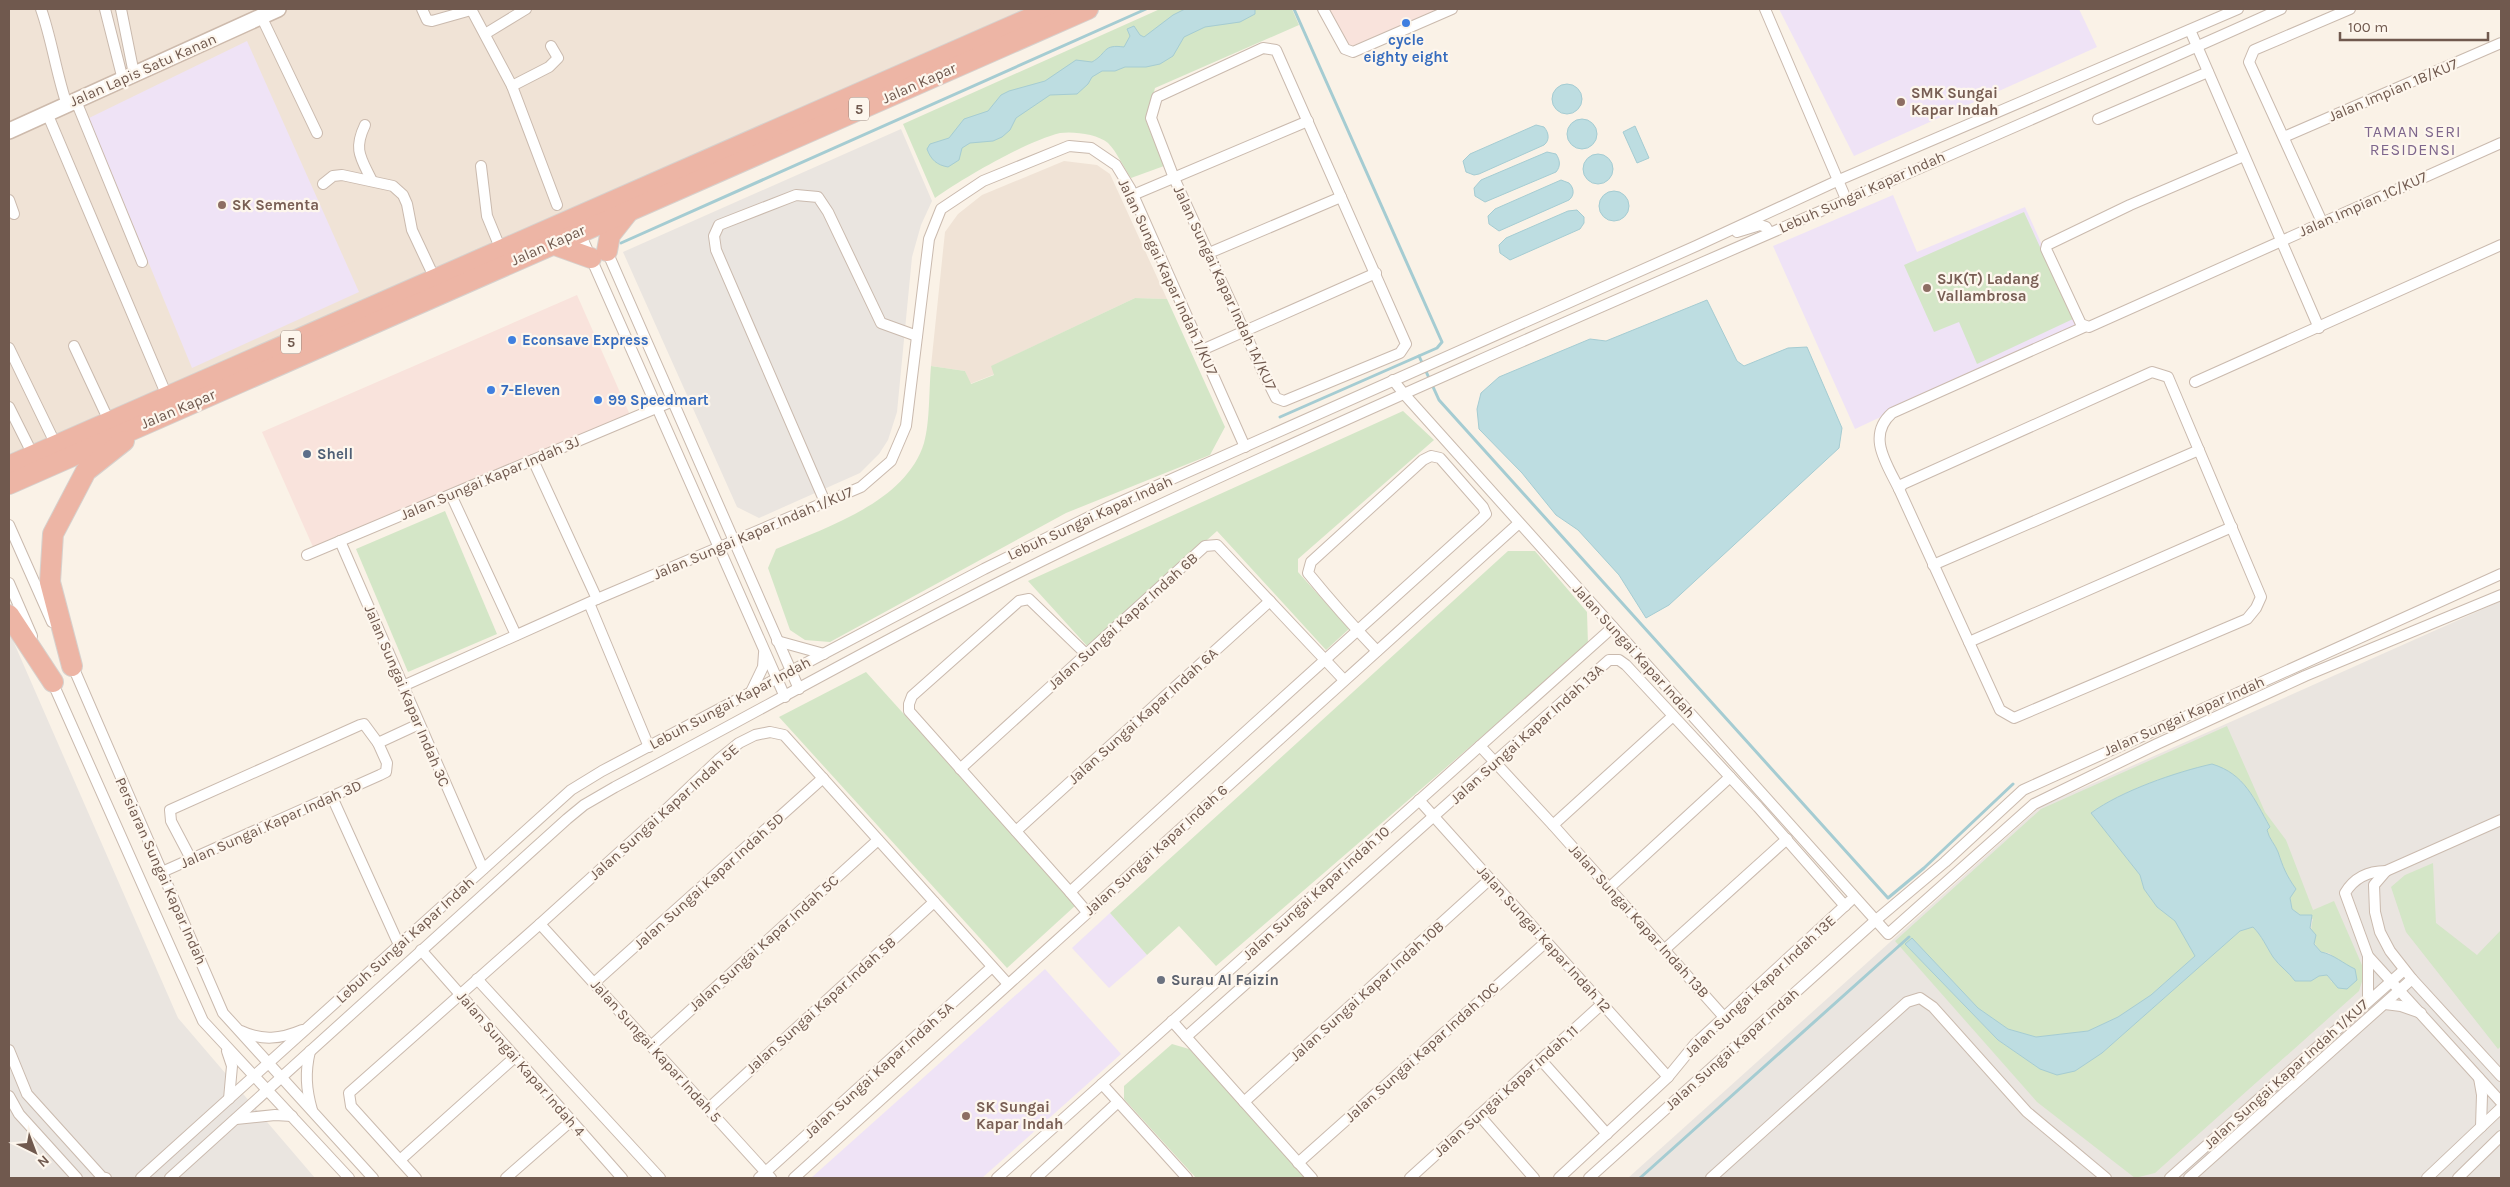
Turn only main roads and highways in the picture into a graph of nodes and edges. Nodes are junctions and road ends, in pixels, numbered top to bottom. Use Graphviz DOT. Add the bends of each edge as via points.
graph roads {
  1 [pos="1051,9"];
  2 [pos="1088,9"];
  3 [pos="630,209"];
  4 [pos="584,221"];
  5 [pos="552,244"];
  6 [pos="191,403"];
  7 [pos="9,466"];
  8 [pos="9,484"];
  9 [pos="9,615"];
  10 [pos="72,666"];
  11 [pos="53,682"];
  1 -- 4 [label="highway, Jalan Kapar / 5"];
  2 -- 3 [label="highway, Jalan Kapar / 5"];
  3 -- 4 [label="highway, Jalan Kapar / 5"];
  3 -- 5 [label="highway" via="610,234 599,255"];
  4 -- 5 [label="highway, Jalan Kapar / 5"];
  4 -- 7 [label="highway, Jalan Kapar / 5" via="502,250"];
  5 -- 6 [label="highway, Jalan Kapar / 5"];
  6 -- 8 [label="highway, Jalan Kapar / 5"];
  6 -- 10 [label="highway" via="121,442 86,471 53,534 50,582"];
  9 -- 11 [label="highway"];
}
